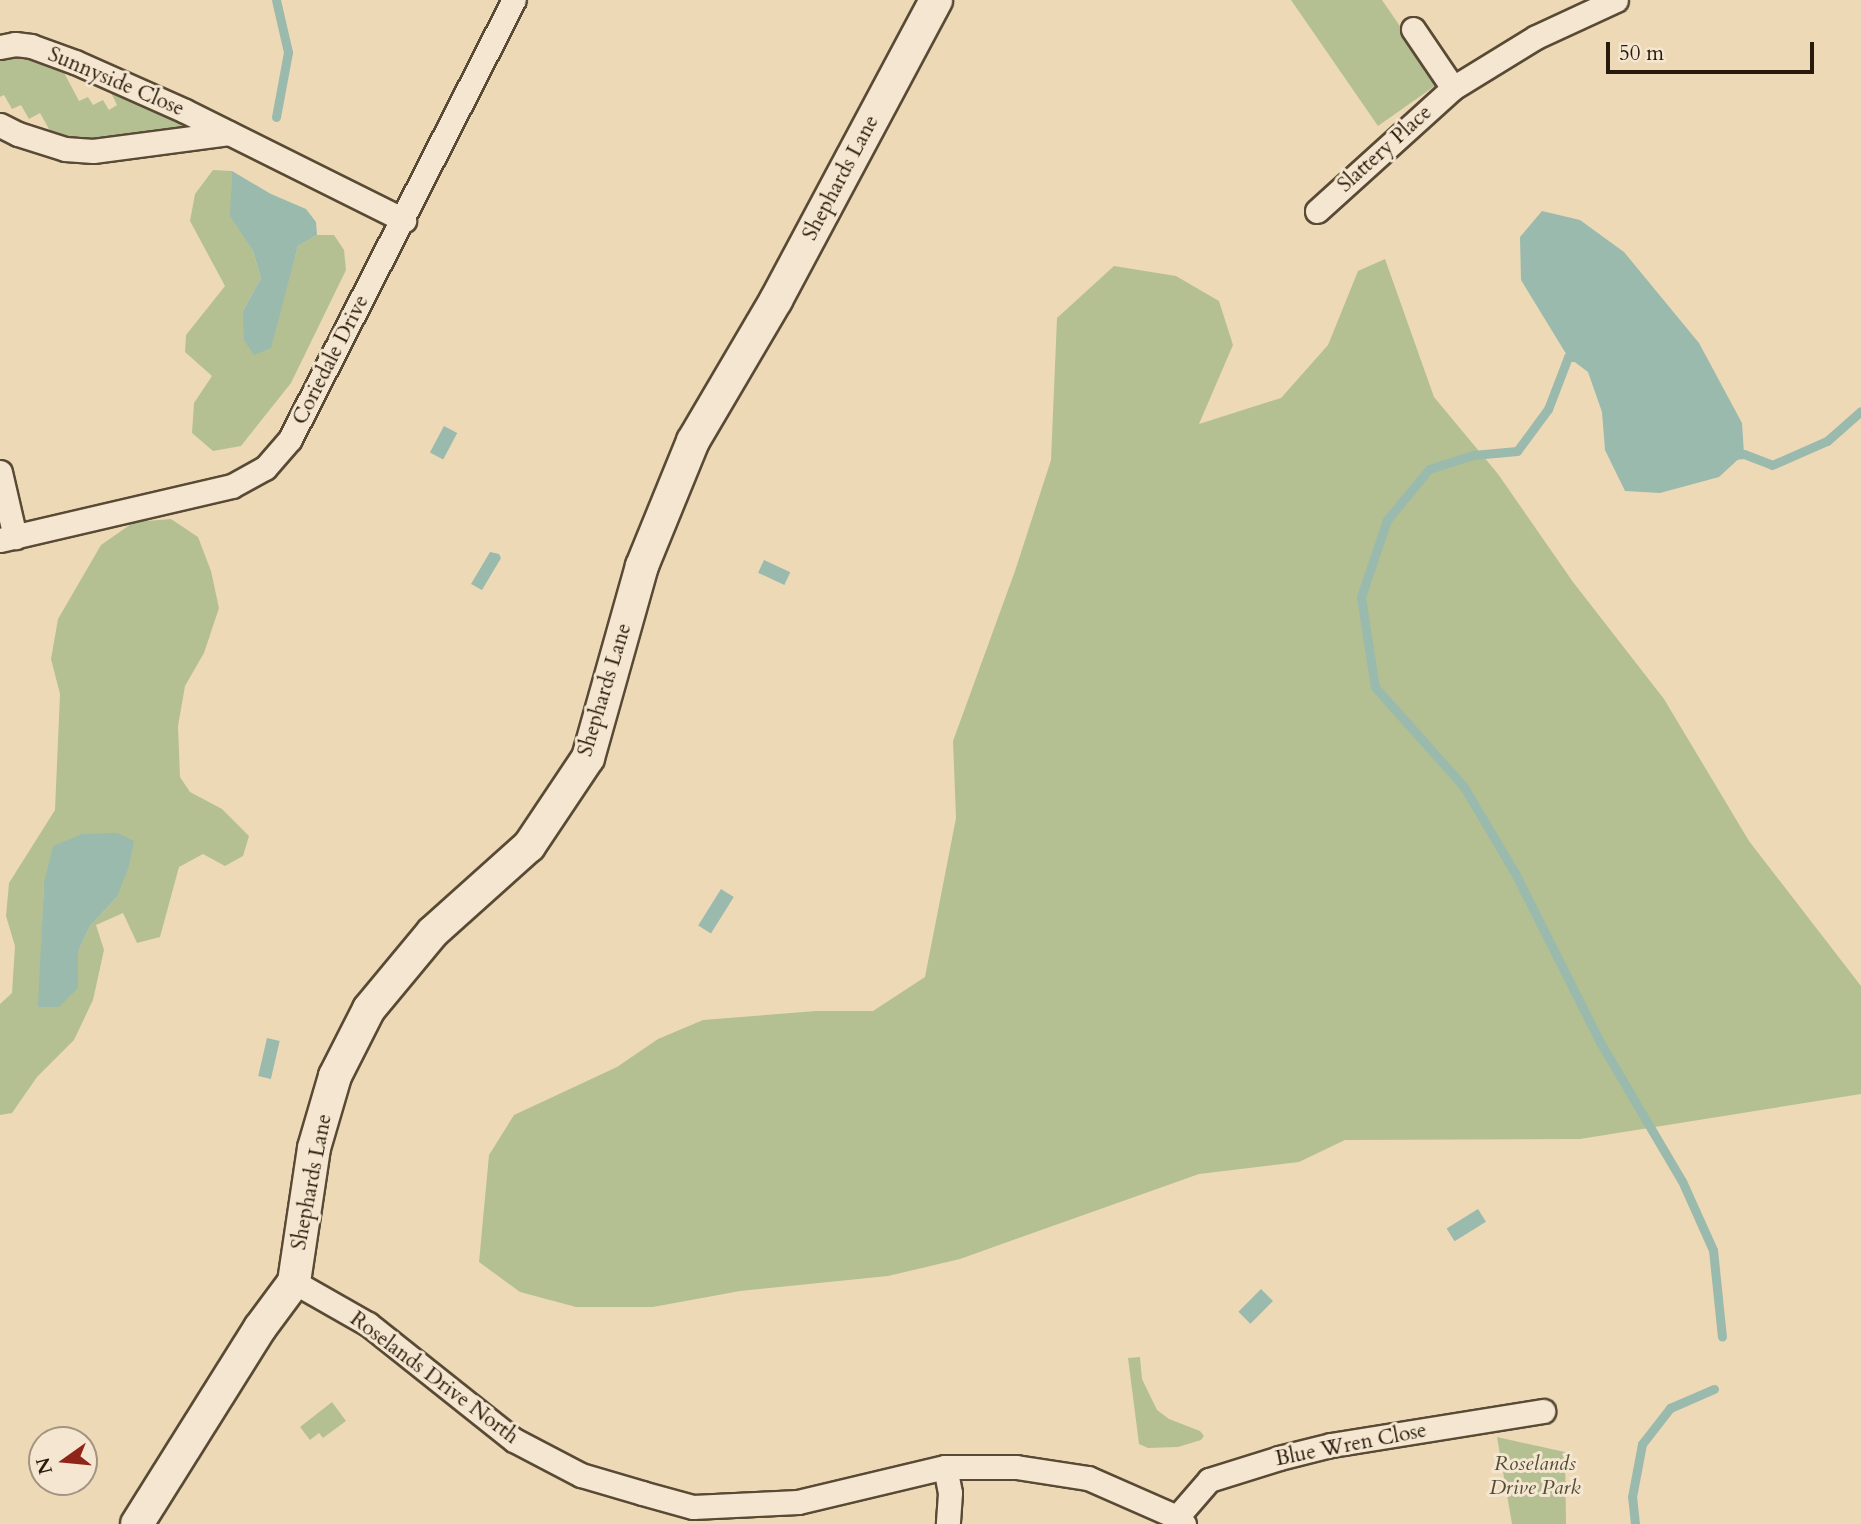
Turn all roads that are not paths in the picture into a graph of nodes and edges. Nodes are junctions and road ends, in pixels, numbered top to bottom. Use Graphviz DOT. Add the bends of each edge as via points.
graph roads {
  1 [pos="514,0"];
  2 [pos="936,0"];
  3 [pos="1616,0"];
  4 [pos="1413,29"];
  5 [pos="0,47"];
  6 [pos="1453,88"];
  7 [pos="0,125"];
  8 [pos="229,133"];
  9 [pos="1317,211"];
  10 [pos="404,220"];
  11 [pos="0,472"];
  12 [pos="8,538"];
  13 [pos="293,1282"];
  14 [pos="1543,1411"];
  15 [pos="945,1467"];
  16 [pos="692,1515"];
  17 [pos="1180,1521"];
  18 [pos="137,1524"];
  19 [pos="948,1524"];
  1 -- 10 [label="street, Coriedale Drive"];
  2 -- 13 [label="street, Shephards Lane" via="776,300 693,440 642,566 588,758 529,846 433,932 369,1009 335,1076 314,1149"];
  3 -- 6 [label="street, Slattery Place" via="1536,37"];
  4 -- 6 [label="street"];
  5 -- 8 [label="street, Sunnyside Close" via="15,44 48,51"];
  6 -- 9 [label="street, Slattery Place"];
  7 -- 8 [label="street, Sunnyside Close" via="65,149 93,150"];
  8 -- 10 [label="street, Sunnyside Close"];
  10 -- 12 [label="street, Coriedale Drive" via="290,439 265,468 232,486"];
  11 -- 12 [label="street"];
  13 -- 16 [label="street, Roselands Drive North" via="368,1324 514,1440 581,1475"];
  13 -- 18 [label="street, Shephards Lane"];
  14 -- 17 [label="street, Blue Wren Close" via="1331,1445 1279,1458 1209,1480"];
  15 -- 16 [label="street, Roselands Drive North" via="799,1502"];
  15 -- 17 [label="street, Roselands Drive North" via="1016,1467 1088,1478"];
  15 -- 19 [label="street" via="950,1493"];
}
